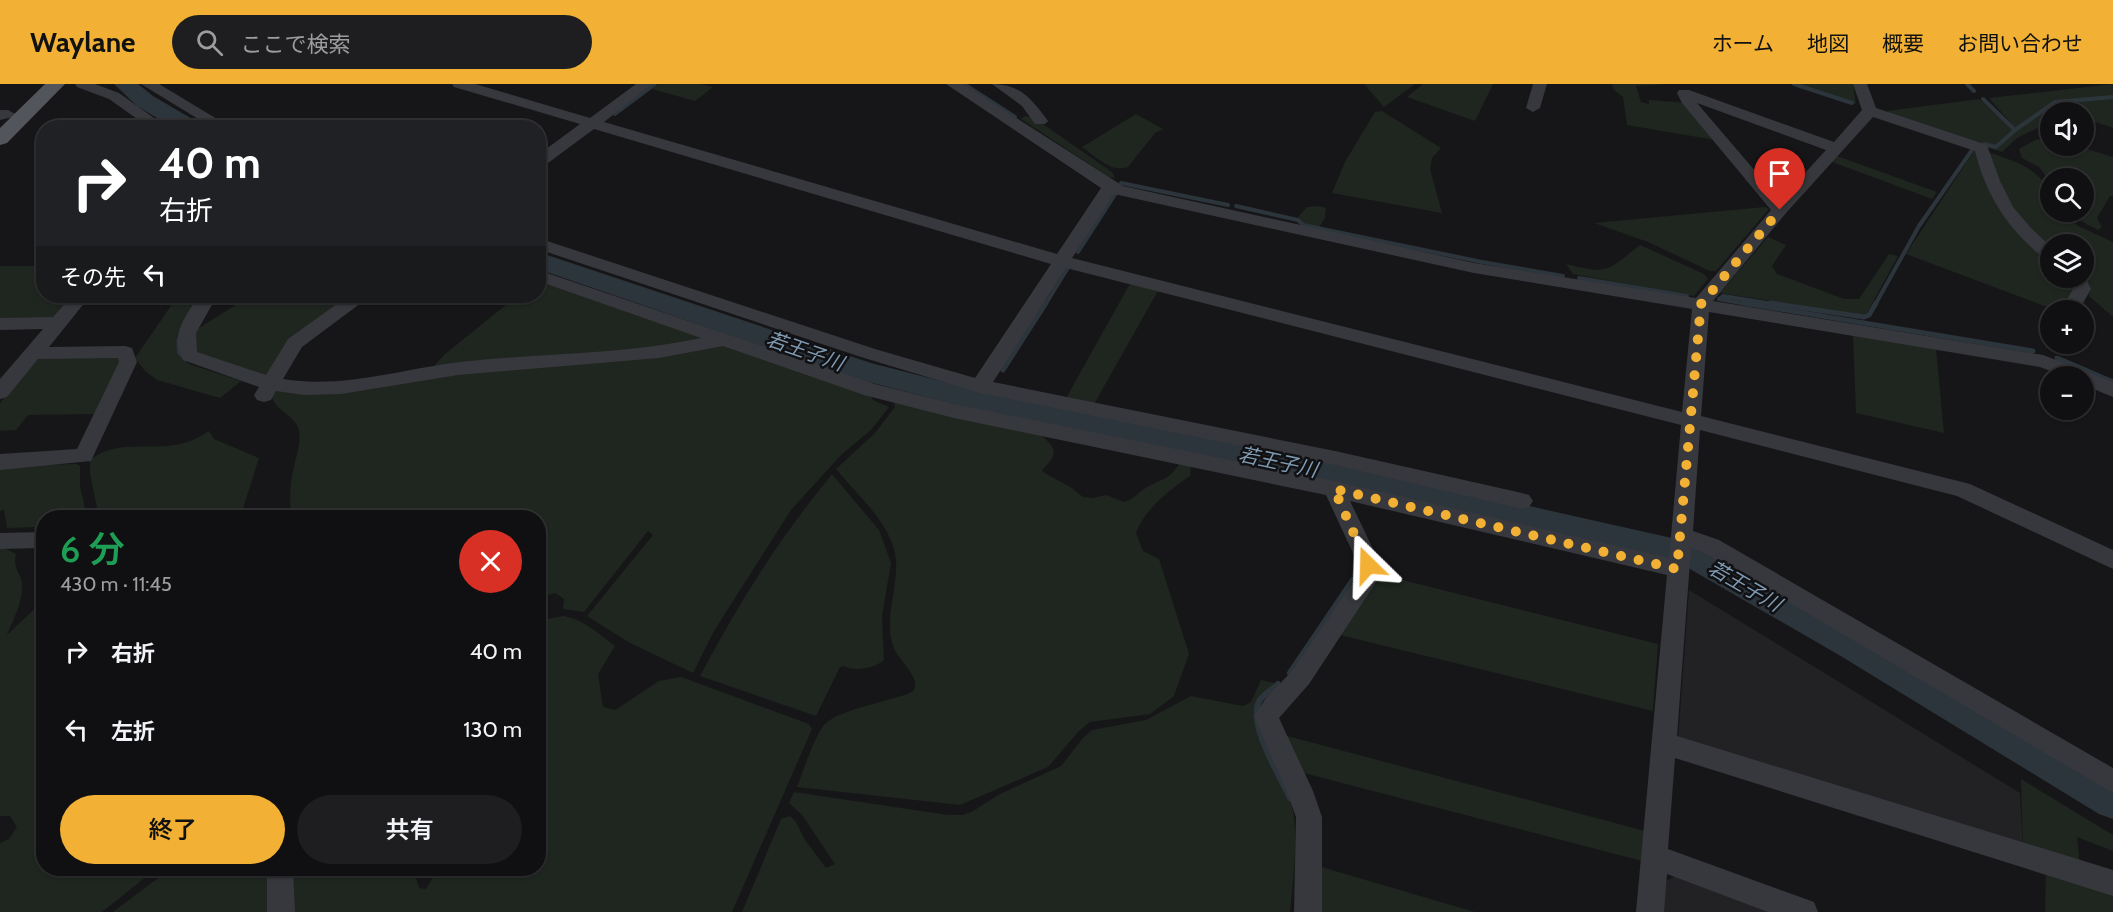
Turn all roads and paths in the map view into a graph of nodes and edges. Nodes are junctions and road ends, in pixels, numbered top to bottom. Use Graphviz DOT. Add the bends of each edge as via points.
graph roads {
  1 [pos="39,84"];
  2 [pos="56,84"];
  3 [pos="82,84"];
  4 [pos="148,84"];
  5 [pos="459,84"];
  6 [pos="489,84"];
  7 [pos="645,84"];
  8 [pos="953,84"];
  9 [pos="999,84"];
  10 [pos="1540,84"];
  11 [pos="1860,84"];
  12 [pos="1533,108"];
  13 [pos="1870,111"];
  14 [pos="3,117"];
  15 [pos="149,120"];
  16 [pos="211,120"];
  17 [pos="597,120"];
  18 [pos="1040,121"];
  19 [pos="0,139"];
  20 [pos="1836,148"];
  21 [pos="546,157"];
  22 [pos="1110,187"];
  23 [pos="1780,210"];
  24 [pos="2040,245"];
  25 [pos="546,246"];
  26 [pos="1064,258"];
  27 [pos="546,277"];
  28 [pos="75,303"];
  29 [pos="204,303"];
  30 [pos="350,303"];
  31 [pos="1701,304"];
  32 [pos="58,323"];
  33 [pos="0,324"];
  34 [pos="726,339"];
  35 [pos="33,353"];
  36 [pos="2047,354"];
  37 [pos="2043,361"];
  38 [pos="2055,366"];
  39 [pos="2094,382"];
  40 [pos="980,386"];
  41 [pos="268,388"];
  42 [pos="2113,390"];
  43 [pos="0,393"];
  44 [pos="1690,415"];
  45 [pos="0,462"];
  46 [pos="1334,489"];
  47 [pos="1522,501"];
  48 [pos="1680,538"];
  49 [pos="36,540"];
  50 [pos="0,541"];
  51 [pos="2113,549"];
  52 [pos="2113,560"];
  53 [pos="1677,567"];
  54 [pos="1664,743"];
  55 [pos="2113,781"];
  56 [pos="1654,857"];
  57 [pos="280,876"];
  58 [pos="2113,883"];
  59 [pos="281,912"];
  60 [pos="1308,912"];
  61 [pos="1650,912"];
  62 [pos="1804,912"];
  1 -- 14 [label="main road"];
  2 -- 19 [label="main road"];
  3 -- 15 [label="street" via="114,96"];
  4 -- 16 [label="street"];
  5 -- 17 [label="street"];
  6 -- 17 [label="street"];
  7 -- 17 [label="street"];
  8 -- 22 [label="street"];
  9 -- 18 [label="street" via="1027,103"];
  10 -- 12 [label="street"];
  11 -- 13 [label="street"];
  13 -- 20 [label="street"];
  13 -- 24 [label="street" via="1982,148 1987,172 2012,220"];
  17 -- 21 [label="street"];
  17 -- 26 [label="street"];
  20 -- 23 [label="street"];
  20 -- 23 [label="street" via="1684,93"];
  22 -- 26 [label="street"];
  22 -- 31 [label="street" via="1474,268"];
  23 -- 31 [label="street"];
  25 -- 40 [label="street" via="868,354"];
  26 -- 40 [label="street"];
  26 -- 44 [label="street"];
  27 -- 34 [label="street"];
  28 -- 32 [label="street"];
  29 -- 41 [label="street" via="187,335 186,351"];
  30 -- 41 [label="street" via="296,343"];
  31 -- 37 [label="street"];
  31 -- 44 [label="street"];
  32 -- 33 [label="street"];
  32 -- 35 [label="street"];
  34 -- 41 [label="street" via="645,354 460,369 351,385"];
  34 -- 46 [label="street" via="871,390 954,411"];
  35 -- 43 [label="street"];
  35 -- 45 [label="street" via="125,352 128,362 84,456"];
  36 -- 37 [label="street"];
  37 -- 38 [label="street"];
  39 -- 42 [label="street"];
  40 -- 47 [label="street" via="1335,458"];
  44 -- 48 [label="street"];
  44 -- 51 [label="street" via="1960,479"];
  44 -- 52 [label="street" via="1963,490"];
  46 -- 53 [label="street"];
  46 -- 60 [label="street" via="1364,553 1369,576 1301,677 1275,701 1266,716 1309,817"];
  48 -- 53 [label="street"];
  48 -- 55 [label="street" via="1711,546"];
  49 -- 50 [label="street"];
  53 -- 54 [label="street"];
  54 -- 56 [label="street"];
  54 -- 58 [label="street"];
  56 -- 61 [label="street"];
  56 -- 62 [label="street"];
  57 -- 59 [label="street"];
}
